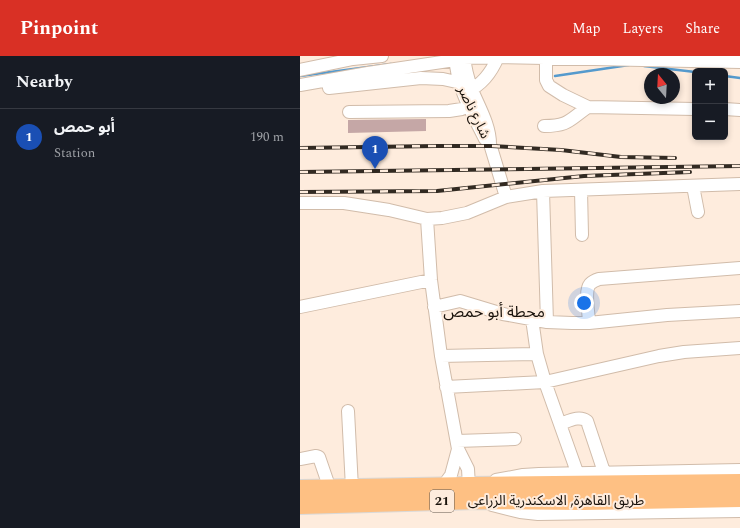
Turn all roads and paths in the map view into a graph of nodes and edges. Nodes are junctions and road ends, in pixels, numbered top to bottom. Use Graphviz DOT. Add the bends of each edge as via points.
graph roads {
  1 [pos="382,56"];
  2 [pos="424,56"];
  3 [pos="498,57"];
  4 [pos="458,58"];
  5 [pos="546,58"];
  6 [pos="674,58"];
  7 [pos="740,62"];
  8 [pos="300,70"];
  9 [pos="300,85"];
  10 [pos="466,88"];
  11 [pos="300,93"];
  12 [pos="468,106"];
  13 [pos="588,107"];
  14 [pos="692,109"];
  15 [pos="728,109"];
  16 [pos="740,110"];
  17 [pos="349,112"];
  18 [pos="544,126"];
  19 [pos="490,144"];
  20 [pos="740,184"];
  21 [pos="721,185"];
  22 [pos="693,186"];
  23 [pos="581,190"];
  24 [pos="543,191"];
  25 [pos="740,192"];
  26 [pos="506,197"];
  27 [pos="300,202"];
  28 [pos="698,212"];
  29 [pos="427,219"];
  30 [pos="582,235"];
  31 [pos="740,268"];
  32 [pos="431,280"];
  33 [pos="300,307"];
  34 [pos="434,307"];
  35 [pos="740,311"];
  36 [pos="532,319"];
  37 [pos="547,322"];
  38 [pos="589,323"];
  39 [pos="740,348"];
  40 [pos="537,354"];
  41 [pos="441,356"];
  42 [pos="545,382"];
  43 [pos="446,387"];
  44 [pos="348,411"];
  45 [pos="560,424"];
  46 [pos="515,438"];
  47 [pos="458,445"];
  48 [pos="300,459"];
  49 [pos="740,470"];
  50 [pos="604,472"];
  51 [pos="740,483"];
  52 [pos="442,486"];
  53 [pos="581,486"];
  54 [pos="352,488"];
  55 [pos="300,489"];
  56 [pos="330,489"];
  57 [pos="474,491"];
  58 [pos="740,498"];
  59 [pos="300,505"];
  60 [pos="740,511"];
  1 -- 8 [label="street"];
  2 -- 4 [label="street"];
  3 -- 4 [label="street"];
  3 -- 5 [label="street"];
  3 -- 10 [label="street" via="480,84"];
  4 -- 9 [label="street"];
  4 -- 10 [label="street, شارع ناصر" via="466,72"];
  5 -- 6 [label="street"];
  5 -- 13 [label="street" via="546,80 550,86"];
  6 -- 7 [label="street"];
  10 -- 11 [label="street" via="443,79 421,78"];
  10 -- 12 [label="street, شارع ناصر"];
  10 -- 19 [label="street, شارع ناصر" via="487,125"];
  12 -- 17 [label="street" via="449,111"];
  12 -- 19 [label="street, شارع ناصر"];
  13 -- 14 [label="street"];
  13 -- 18 [label="street" via="566,123 559,126"];
  15 -- 16 [label="street"];
  19 -- 26 [label="street, شارع ناصر"];
  20 -- 21 [label="street"];
  21 -- 22 [label="street"];
  21 -- 25 [label="street"];
  22 -- 23 [label="street"];
  22 -- 28 [label="street"];
  23 -- 24 [label="street"];
  23 -- 30 [label="street"];
  24 -- 26 [label="street"];
  24 -- 37 [label="street"];
  26 -- 29 [label="street" via="467,213"];
  27 -- 29 [label="street" via="344,203"];
  29 -- 32 [label="street"];
  31 -- 38 [label="street" via="599,279 589,285 587,291"];
  32 -- 33 [label="street"];
  32 -- 34 [label="street"];
  34 -- 36 [label="street" via="466,302 503,314"];
  34 -- 41 [label="street"];
  35 -- 38 [label="street"];
  36 -- 37 [label="street"];
  36 -- 40 [label="street"];
  37 -- 38 [label="street"];
  39 -- 42 [label="street" via="659,356"];
  40 -- 41 [label="street"];
  40 -- 42 [label="street"];
  41 -- 43 [label="street"];
  42 -- 43 [label="street"];
  42 -- 45 [label="street"];
  43 -- 47 [label="street"];
  44 -- 54 [label="street"];
  45 -- 50 [label="street" via="578,418 587,421"];
  45 -- 53 [label="street"];
  46 -- 47 [label="street"];
  47 -- 52 [label="street" via="451,475"];
  47 -- 57 [label="street"];
  48 -- 56 [label="street" via="319,457"];
  49 -- 50 [label="street"];
  50 -- 53 [label="street"];
  51 -- 53 [label="highway, طريق القاهرة, الاسكندرية الزراعى / 21"];
  52 -- 54 [label="highway, طريق القاهرة, الاسكندرية الزراعى / 21"];
  52 -- 57 [label="highway, طريق القاهرة, الاسكندرية الزراعى / 21"];
  53 -- 57 [label="highway, طريق القاهرة, الاسكندرية الزراعى / 21"];
  53 -- 57 [label="street" via="523,475 506,477"];
  53 -- 58 [label="highway, طريق القاهرة, الاسكندرية الزراعى / 21"];
  54 -- 56 [label="highway, طريق القاهرة, الاسكندرية الزراعى / 21"];
  55 -- 56 [label="highway, طريق القاهرة, الاسكندرية الزراعى / 21"];
  57 -- 59 [label="highway, طريق القاهرة, الاسكندرية الزراعى / 21"];
  57 -- 60 [label="street" via="506,509 538,514"];
}
